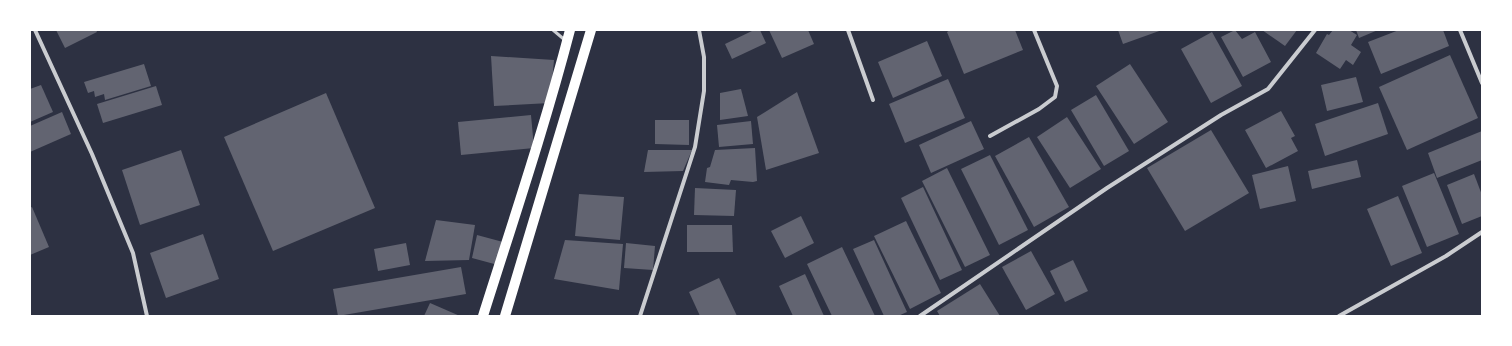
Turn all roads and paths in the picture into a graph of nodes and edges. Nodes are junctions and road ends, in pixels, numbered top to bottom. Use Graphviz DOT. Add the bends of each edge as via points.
graph roads {
  1 [pos="35,30"];
  2 [pos="553,30"];
  3 [pos="570,30"];
  4 [pos="591,30"];
  5 [pos="699,30"];
  6 [pos="848,30"];
  7 [pos="1034,30"];
  8 [pos="1315,30"];
  9 [pos="1460,30"];
  10 [pos="567,42"];
  11 [pos="1482,83"];
  12 [pos="873,100"];
  13 [pos="990,136"];
  14 [pos="1482,232"];
  15 [pos="147,316"];
  16 [pos="483,316"];
  17 [pos="505,316"];
  18 [pos="640,316"];
  19 [pos="920,316"];
  20 [pos="1339,316"];
  1 -- 15 [label="street" via="92,154 133,253"];
  2 -- 10 [label="lane"];
  3 -- 10 [label="main road"];
  4 -- 17 [label="main road"];
  5 -- 18 [label="street" via="704,57 704,91 695,147"];
  6 -- 12 [label="street"];
  7 -- 13 [label="street" via="1058,86 1055,97 1039,109"];
  8 -- 19 [label="street" via="1268,89 1221,115 1107,188"];
  9 -- 11 [label="street"];
  10 -- 16 [label="main road" via="550,106"];
  14 -- 20 [label="street" via="1446,256"];
}
